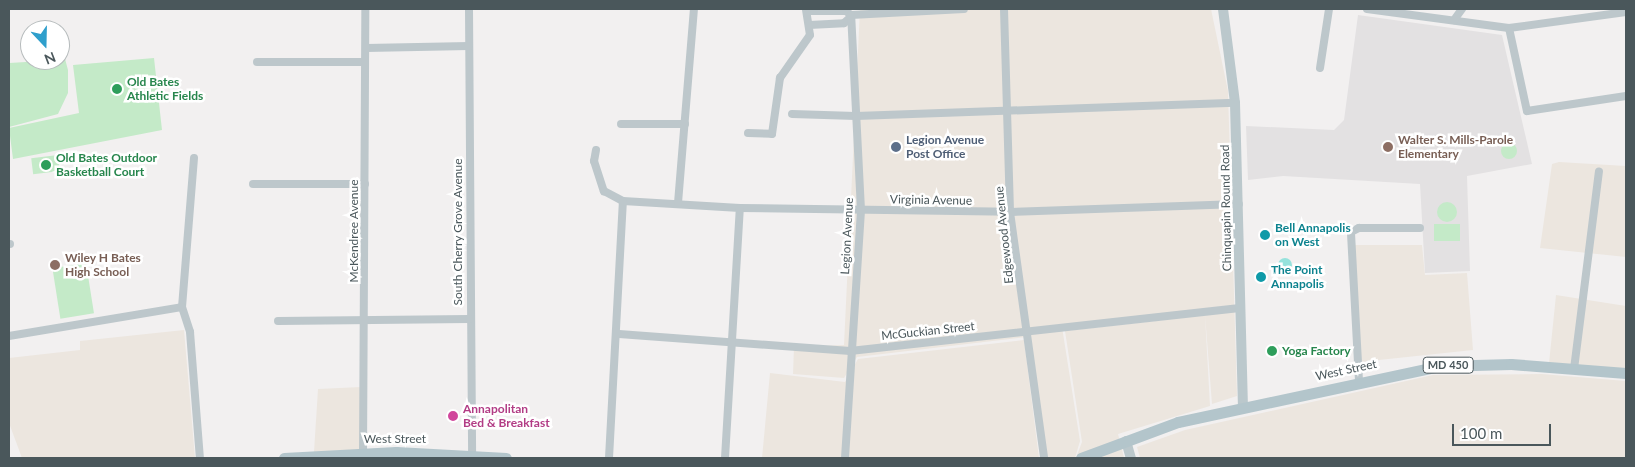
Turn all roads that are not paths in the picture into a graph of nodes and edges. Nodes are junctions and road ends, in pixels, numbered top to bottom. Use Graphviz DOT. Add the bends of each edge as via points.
graph roads {
  1 [pos="365,9"];
  2 [pos="469,9"];
  3 [pos="694,9"];
  4 [pos="964,9"];
  5 [pos="1004,9"];
  6 [pos="1223,9"];
  7 [pos="1329,9"];
  8 [pos="1367,9"];
  9 [pos="1462,9"];
  10 [pos="807,10"];
  11 [pos="1626,12"];
  12 [pos="851,16"];
  13 [pos="1454,20"];
  14 [pos="809,25"];
  15 [pos="1509,28"];
  16 [pos="469,46"];
  17 [pos="366,48"];
  18 [pos="256,62"];
  19 [pos="366,62"];
  20 [pos="1320,68"];
  21 [pos="1626,96"];
  22 [pos="1235,103"];
  23 [pos="1007,112"];
  24 [pos="792,114"];
  25 [pos="856,116"];
  26 [pos="621,124"];
  27 [pos="685,124"];
  28 [pos="748,134"];
  29 [pos="596,150"];
  30 [pos="194,158"];
  31 [pos="1599,172"];
  32 [pos="253,184"];
  33 [pos="365,184"];
  34 [pos="624,201"];
  35 [pos="678,203"];
  36 [pos="1239,204"];
  37 [pos="740,208"];
  38 [pos="861,210"];
  39 [pos="1010,212"];
  40 [pos="1420,228"];
  41 [pos="182,307"];
  42 [pos="1240,308"];
  43 [pos="469,318"];
  44 [pos="278,321"];
  45 [pos="366,321"];
  46 [pos="1026,332"];
  47 [pos="619,334"];
  48 [pos="9,336"];
  49 [pos="735,340"];
  50 [pos="850,351"];
  51 [pos="1574,368"];
  52 [pos="1626,373"];
  53 [pos="1358,381"];
  54 [pos="1243,407"];
  55 [pos="1126,440"];
  56 [pos="363,456"];
  57 [pos="466,456"];
  58 [pos="200,458"];
  59 [pos="284,458"];
  60 [pos="506,458"];
  61 [pos="609,458"];
  62 [pos="726,458"];
  63 [pos="845,458"];
  64 [pos="1044,458"];
  65 [pos="1081,458"];
  66 [pos="1131,458"];
  1 -- 17 [label="street, McKendree Avenue"];
  2 -- 16 [label="street, South Cherry Grove Avenue"];
  3 -- 27 [label="street"];
  4 -- 12 [label="street"];
  5 -- 23 [label="street, Edgewood Avenue"];
  6 -- 22 [label="main road, Chinquapin Round Road"];
  7 -- 20 [label="street"];
  8 -- 13 [label="street"];
  9 -- 13 [label="street"];
  10 -- 12 [label="street" via="846,11"];
  10 -- 14 [label="street"];
  11 -- 15 [label="street"];
  12 -- 14 [label="street" via="844,22"];
  12 -- 25 [label="street, Legion Avenue"];
  13 -- 15 [label="street"];
  14 -- 28 [label="street" via="807,44 780,78 772,134"];
  15 -- 21 [label="street" via="1527,111"];
  16 -- 17 [label="street"];
  16 -- 43 [label="street, South Cherry Grove Avenue"];
  17 -- 19 [label="street, McKendree Avenue"];
  18 -- 19 [label="street"];
  19 -- 33 [label="street, McKendree Avenue"];
  22 -- 23 [label="street"];
  22 -- 36 [label="main road, Chinquapin Round Road"];
  23 -- 25 [label="street"];
  23 -- 39 [label="street, Edgewood Avenue"];
  24 -- 25 [label="street"];
  25 -- 38 [label="street, Legion Avenue"];
  26 -- 27 [label="street"];
  27 -- 35 [label="street"];
  29 -- 34 [label="street" via="594,161 604,191"];
  30 -- 41 [label="street"];
  31 -- 51 [label="street"];
  32 -- 33 [label="street"];
  33 -- 45 [label="street, McKendree Avenue"];
  34 -- 35 [label="street, Virginia Avenue"];
  34 -- 47 [label="street"];
  35 -- 37 [label="street, Virginia Avenue"];
  36 -- 39 [label="street, Virginia Avenue"];
  36 -- 42 [label="main road, Chinquapin Round Road"];
  37 -- 38 [label="street, Virginia Avenue"];
  37 -- 49 [label="street"];
  38 -- 39 [label="street, Virginia Avenue"];
  38 -- 50 [label="street, Legion Avenue"];
  39 -- 46 [label="street, Edgewood Avenue"];
  40 -- 53 [label="street" via="1359,228 1351,232"];
  41 -- 48 [label="street"];
  41 -- 58 [label="street" via="190,332"];
  42 -- 46 [label="street, McGuckian Street"];
  42 -- 54 [label="main road, Chinquapin Round Road"];
  43 -- 45 [label="street"];
  43 -- 57 [label="street, South Cherry Grove Avenue"];
  44 -- 45 [label="street"];
  45 -- 56 [label="street, McKendree Avenue"];
  46 -- 50 [label="street, McGuckian Street"];
  46 -- 64 [label="street, Edgewood Avenue"];
  47 -- 49 [label="street, McGuckian Street"];
  47 -- 61 [label="street"];
  49 -- 50 [label="street, McGuckian Street"];
  49 -- 62 [label="street"];
  50 -- 63 [label="street, Legion Avenue"];
  51 -- 52 [label="main road, West Street / MD 450"];
  51 -- 53 [label="main road, West Street / MD 450" via="1470,364"];
  53 -- 54 [label="main road, West Street / MD 450"];
  54 -- 55 [label="main road, West Street / MD 450"];
  55 -- 65 [label="main road, West Street / MD 450"];
  55 -- 66 [label="main road"];
  56 -- 57 [label="main road, West Street"];
  56 -- 59 [label="main road, West Street"];
  57 -- 60 [label="main road, West Street"];
}
